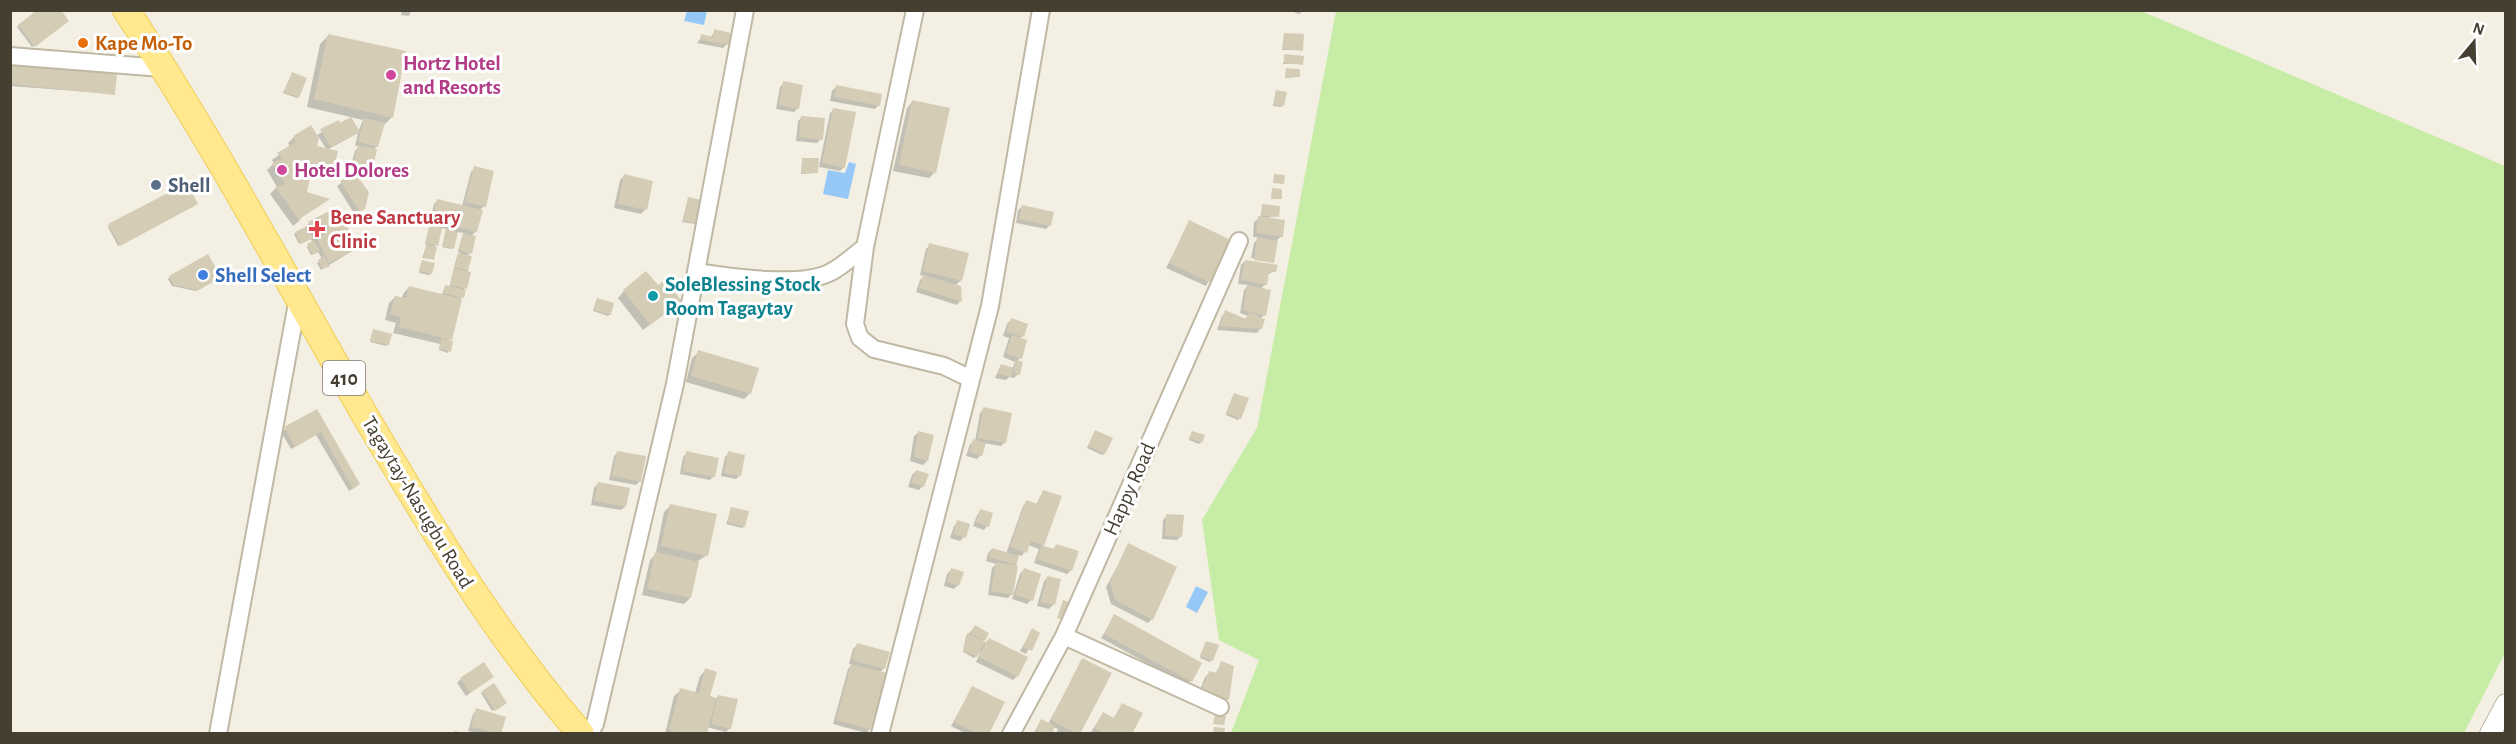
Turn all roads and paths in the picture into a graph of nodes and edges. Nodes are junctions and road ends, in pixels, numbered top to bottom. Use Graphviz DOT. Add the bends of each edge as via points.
graph roads {
  1 [pos="126,10"];
  2 [pos="745,10"];
  3 [pos="915,10"];
  4 [pos="1041,10"];
  5 [pos="10,56"];
  6 [pos="162,68"];
  7 [pos="1239,241"];
  8 [pos="865,247"];
  9 [pos="697,272"];
  10 [pos="298,298"];
  11 [pos="971,379"];
  12 [pos="1064,636"];
  13 [pos="2505,704"];
  14 [pos="1220,708"];
  15 [pos="218,734"];
  16 [pos="581,734"];
  17 [pos="589,734"];
  18 [pos="880,734"];
  19 [pos="1011,734"];
  20 [pos="2490,734"];
  1 -- 6 [label="main road, Tagaytay-Nasugbu Road / 410"];
  2 -- 9 [label="street"];
  3 -- 8 [label="street"];
  4 -- 11 [label="street" via="990,306"];
  5 -- 6 [label="street"];
  6 -- 10 [label="main road, Tagaytay-Nasugbu Road / 410"];
  7 -- 12 [label="street, Happy Road"];
  8 -- 9 [label="street" via="831,272 814,278 740,278"];
  8 -- 11 [label="street" via="855,324 860,338 874,349 944,366"];
  9 -- 17 [label="street" via="675,384 595,724"];
  10 -- 15 [label="street"];
  10 -- 16 [label="main road, Tagaytay-Nasugbu Road / 410" via="469,587 526,667"];
  11 -- 18 [label="street"];
  12 -- 14 [label="street"];
  12 -- 19 [label="street, Happy Road"];
  13 -- 20 [label="street"];
}
